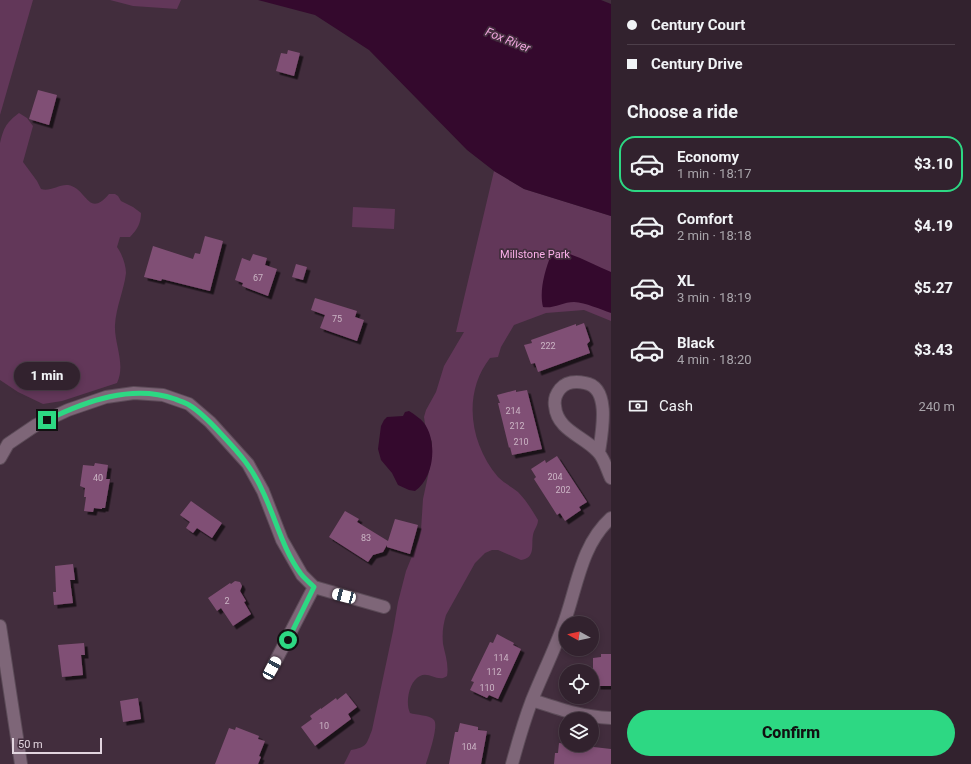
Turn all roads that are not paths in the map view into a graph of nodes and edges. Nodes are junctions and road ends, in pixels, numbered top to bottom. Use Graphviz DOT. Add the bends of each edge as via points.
graph roads {
  1 [pos="599,452"];
  2 [pos="0,458"];
  3 [pos="611,478"];
  4 [pos="611,518"];
  5 [pos="314,587"];
  6 [pos="384,607"];
  7 [pos="0,626"];
  8 [pos="272,668"];
  9 [pos="532,700"];
  10 [pos="611,718"];
  11 [pos="21,764"];
  12 [pos="512,764"];
  1 -- 1 [label="street" via="605,412 604,400 597,389 589,383 576,381 564,385 556,394 556,414 563,425"];
  1 -- 3 [label="street"];
  2 -- 5 [label="street" via="8,444 36,425 68,410 106,397 134,393 163,395 189,404 210,422 248,464 263,491 282,540 302,575"];
  4 -- 9 [label="street" via="592,542 579,570 564,626"];
  5 -- 6 [label="street"];
  5 -- 8 [label="street"];
  7 -- 11 [label="street"];
  9 -- 10 [label="street" via="592,717"];
  9 -- 12 [label="street"];
}
